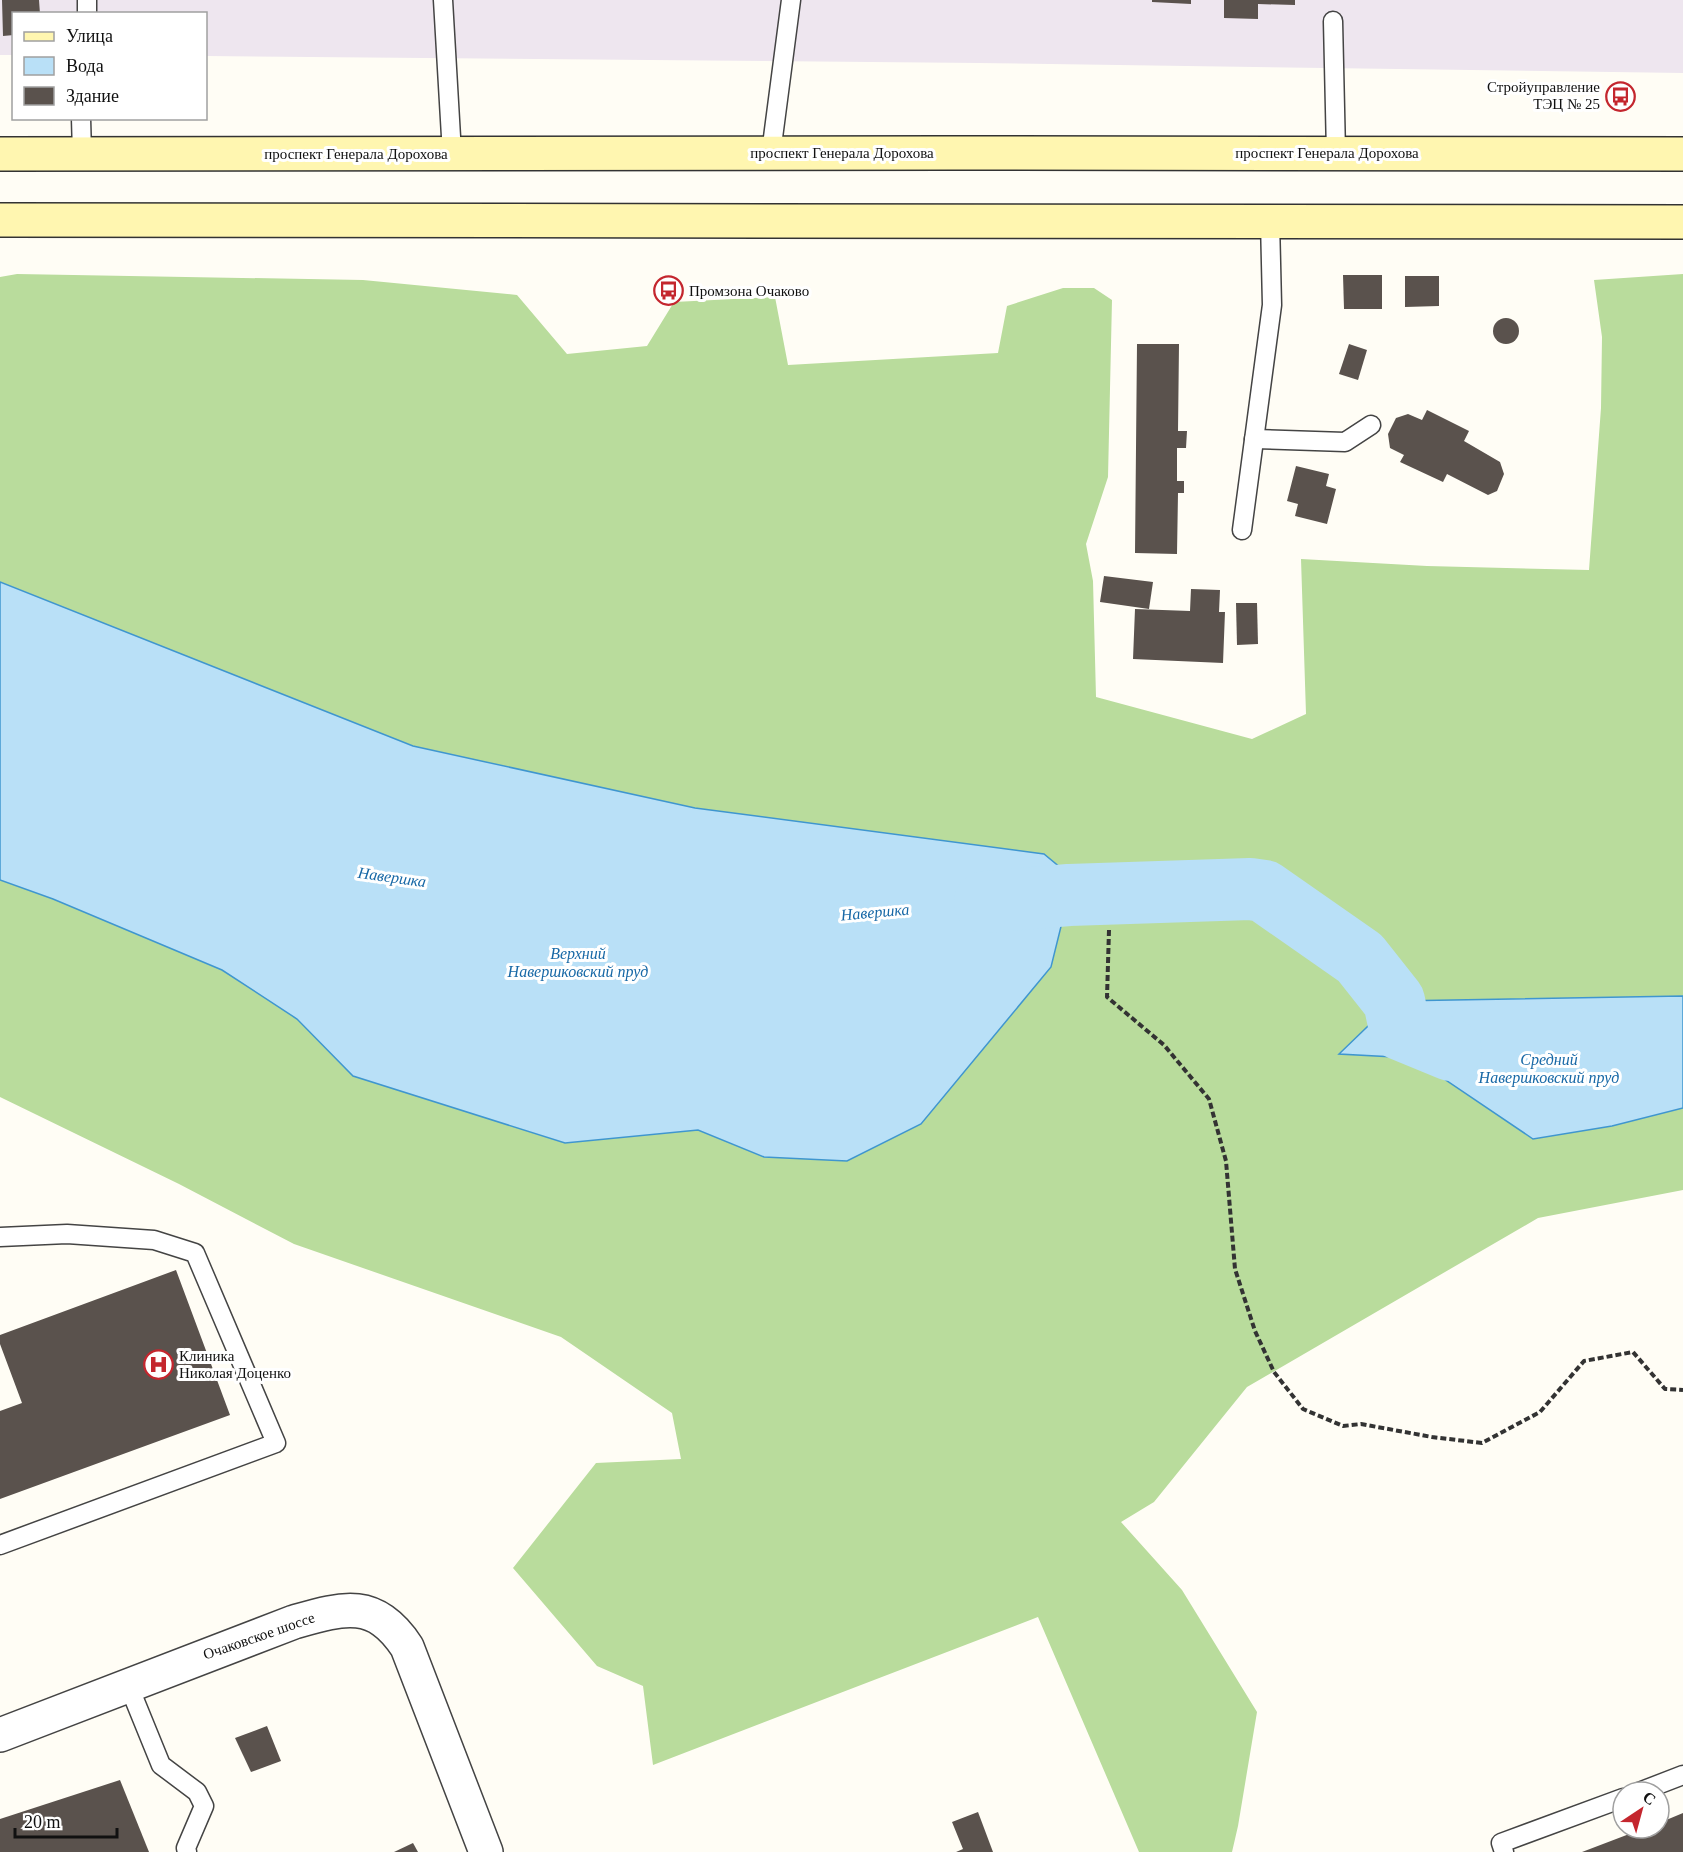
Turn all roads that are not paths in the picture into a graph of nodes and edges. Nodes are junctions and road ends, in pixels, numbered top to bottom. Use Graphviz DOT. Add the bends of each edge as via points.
graph roads {
  1 [pos="443,0"];
  2 [pos="791,0"];
  3 [pos="1333,21"];
  4 [pos="81,120"];
  5 [pos="771,153"];
  6 [pos="1336,153"];
  7 [pos="0,154"];
  8 [pos="82,154"];
  9 [pos="452,154"];
  10 [pos="1683,154"];
  11 [pos="0,220"];
  12 [pos="1269,221"];
  13 [pos="1683,222"];
  14 [pos="1371,425"];
  15 [pos="1254,439"];
  16 [pos="1242,530"];
  17 [pos="0,1237"];
  18 [pos="0,1545"];
  19 [pos="128,1684"];
  20 [pos="0,1735"];
  21 [pos="1611,1802"];
  22 [pos="187,1852"];
  23 [pos="486,1852"];
  24 [pos="1504,1852"];
  1 -- 9 [label="lane"];
  2 -- 5 [label="lane"];
  3 -- 6 [label="lane"];
  4 -- 8 [label="lane"];
  5 -- 6 [label="main road, проспект Генерала Дорохова"];
  5 -- 9 [label="main road, проспект Генерала Дорохова"];
  6 -- 10 [label="main road, проспект Генерала Дорохова"];
  7 -- 8 [label="main road, проспект Генерала Дорохова"];
  8 -- 9 [label="main road, проспект Генерала Дорохова"];
  11 -- 12 [label="main road"];
  12 -- 13 [label="main road"];
  12 -- 15 [label="lane" via="1272,305"];
  14 -- 15 [label="lane" via="1345,442"];
  15 -- 16 [label="lane"];
  17 -- 18 [label="lane" via="67,1234 154,1240 195,1253 276,1443"];
  19 -- 20 [label="street, Очаковское шоссе"];
  19 -- 22 [label="lane" via="161,1765 197,1792 204,1806"];
  19 -- 23 [label="street, Очаковское шоссе" via="333,1611 351,1609 375,1616 391,1626 407,1647"];
  21 -- 24 [label="lane" via="1501,1843"];
}
